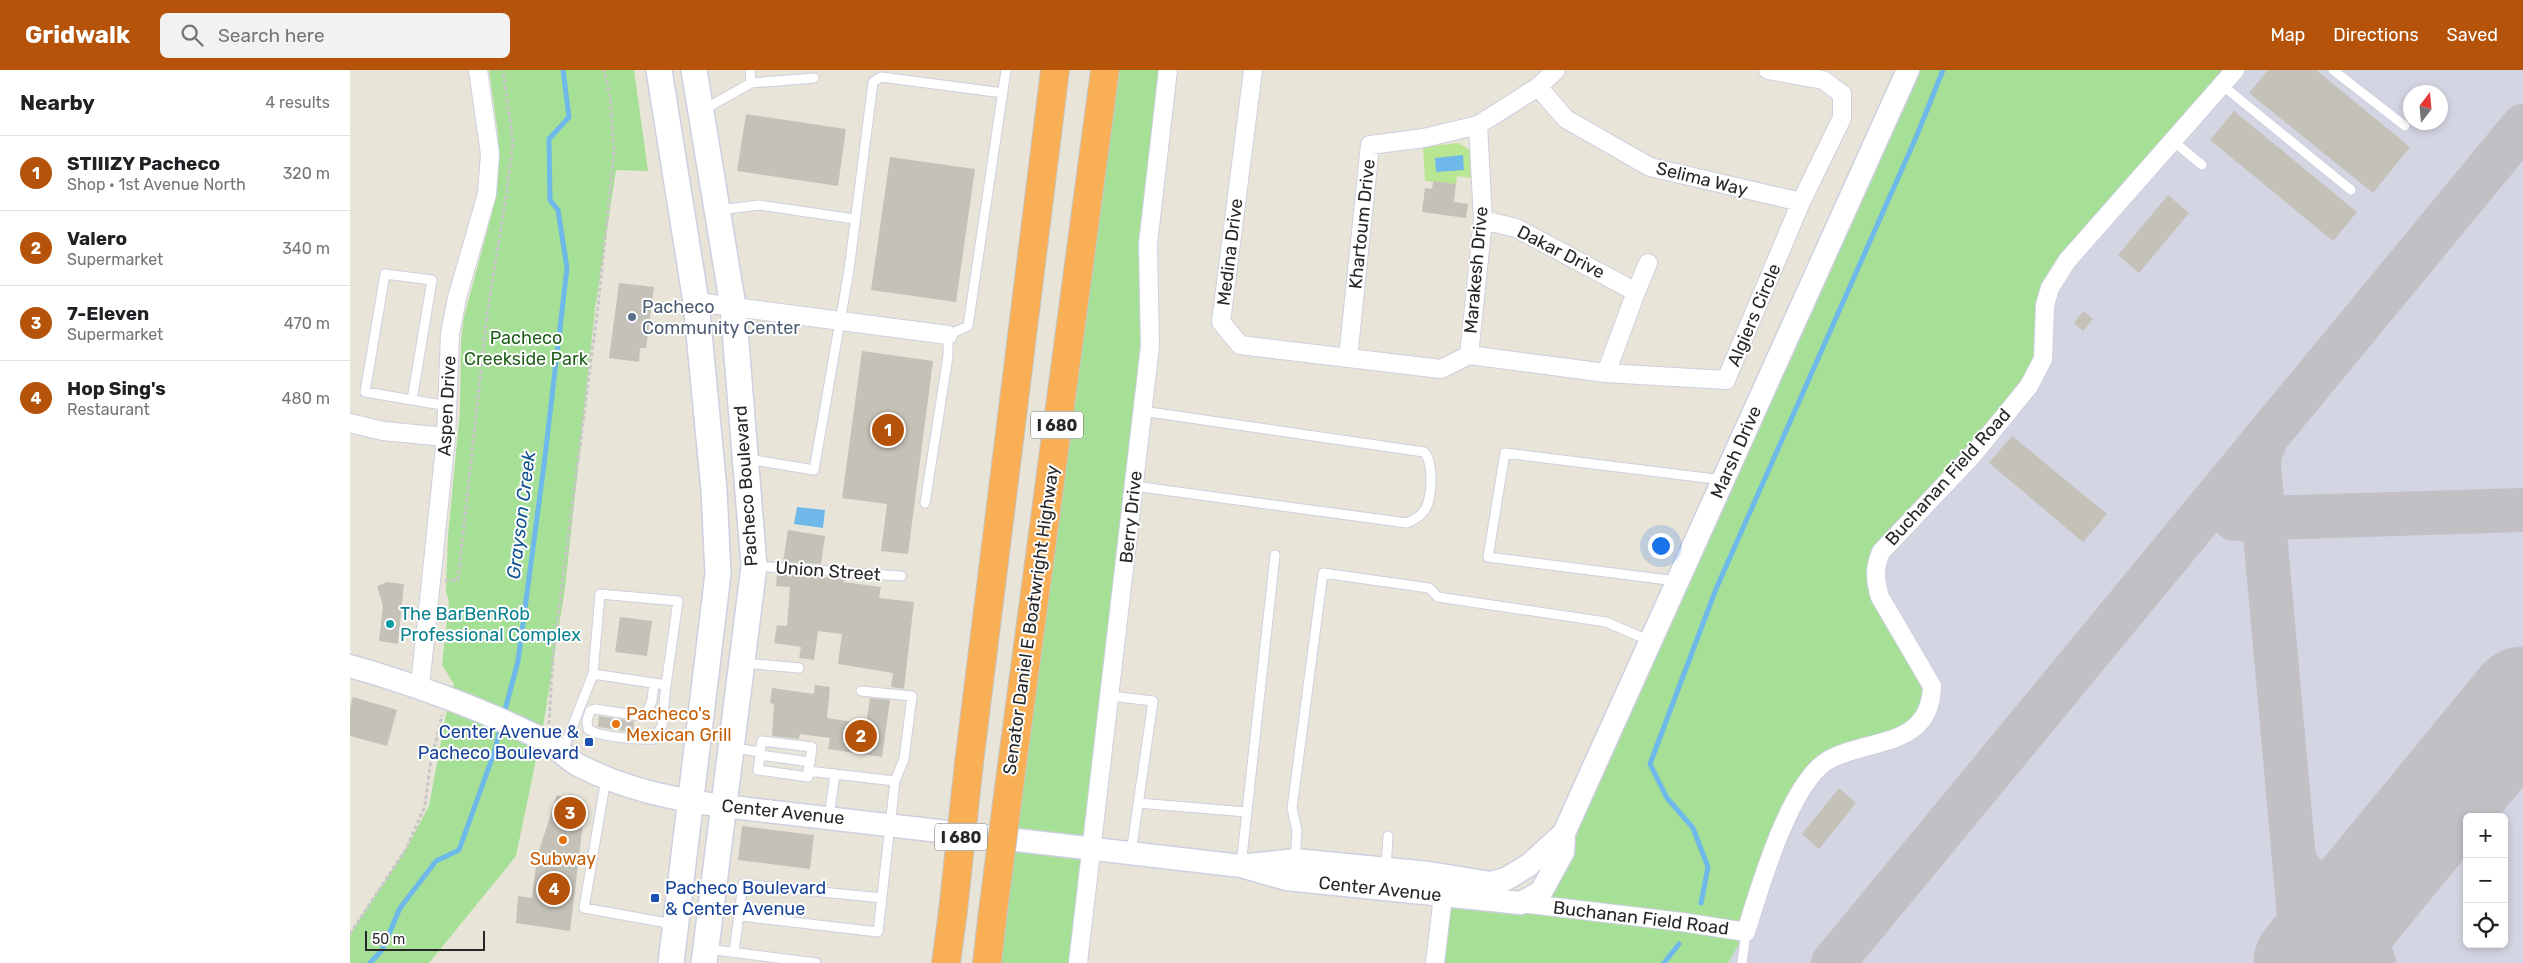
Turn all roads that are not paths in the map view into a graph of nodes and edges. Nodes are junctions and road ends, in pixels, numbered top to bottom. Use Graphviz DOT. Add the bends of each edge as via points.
graph roads {
  1 [pos="478,70"];
  2 [pos="659,70"];
  3 [pos="694,70"];
  4 [pos="750,70"];
  5 [pos="1006,70"];
  6 [pos="1055,70"];
  7 [pos="1105,70"];
  8 [pos="1168,70"];
  9 [pos="1253,70"];
  10 [pos="1556,70"];
  11 [pos="1768,70"];
  12 [pos="1908,70"];
  13 [pos="2235,70"];
  14 [pos="2333,70"];
  15 [pos="814,78"];
  16 [pos="752,83"];
  17 [pos="2222,85"];
  18 [pos="1538,87"];
  19 [pos="1003,93"];
  20 [pos="701,111"];
  21 [pos="2403,124"];
  22 [pos="1478,125"];
  23 [pos="2173,141"];
  24 [pos="2202,165"];
  25 [pos="2351,190"];
  26 [pos="1801,202"];
  27 [pos="717,210"];
  28 [pos="855,219"];
  29 [pos="1483,220"];
  30 [pos="1648,263"];
  31 [pos="1636,292"];
  32 [pos="696,302"];
  33 [pos="732,306"];
  34 [pos="839,320"];
  35 [pos="948,335"];
  36 [pos="1469,355"];
  37 [pos="1348,358"];
  38 [pos="1606,373"];
  39 [pos="412,400"];
  40 [pos="448,406"];
  41 [pos="1142,411"];
  42 [pos="350,424"];
  43 [pos="446,437"];
  44 [pos="745,458"];
  45 [pos="1723,480"];
  46 [pos="1134,486"];
  47 [pos="925,503"];
  48 [pos="1275,555"];
  49 [pos="754,566"];
  50 [pos="902,576"];
  51 [pos="1678,581"];
  52 [pos="1650,641"];
  53 [pos="742,663"];
  54 [pos="350,666"];
  55 [pos="799,668"];
  56 [pos="593,674"];
  57 [pos="654,683"];
  58 [pos="666,685"];
  59 [pos="420,686"];
  60 [pos="862,691"];
  61 [pos="1110,696"];
  62 [pos="581,705"];
  63 [pos="595,709"];
  64 [pos="550,745"];
  65 [pos="731,748"];
  66 [pos="760,754"];
  67 [pos="809,766"];
  68 [pos="835,774"];
  69 [pos="606,778"];
  70 [pos="895,781"];
  71 [pos="691,801"];
  72 [pos="1138,803"];
  73 [pos="723,806"];
  74 [pos="1247,812"];
  75 [pos="829,817"];
  76 [pos="890,825"];
  77 [pos="1564,834"];
  78 [pos="1388,836"];
  79 [pos="1093,849"];
  80 [pos="1131,854"];
  81 [pos="1295,860"];
  82 [pos="1241,866"];
  83 [pos="1386,868"];
  84 [pos="1506,879"];
  85 [pos="1443,896"];
  86 [pos="882,898"];
  87 [pos="1521,903"];
  88 [pos="740,916"];
  89 [pos="676,924"];
  90 [pos="1746,932"];
  91 [pos="734,952"];
  92 [pos="704,956"];
  93 [pos="671,963"];
  94 [pos="816,963"];
  95 [pos="946,963"];
  96 [pos="987,963"];
  97 [pos="1078,963"];
  98 [pos="1435,963"];
  99 [pos="1742,963"];
  1 -- 40 [label="street, Aspen Drive" via="490,154 487,194 450,334"];
  2 -- 32 [label="main road, Pacheco Boulevard"];
  3 -- 20 [label="main road, Pacheco Boulevard"];
  4 -- 16 [label="lane"];
  5 -- 19 [label="lane"];
  6 -- 95 [label="highway, I 680, bridge"];
  7 -- 96 [label="highway, Senator Daniel E Boatwright Highway / I 680, bridge"];
  8 -- 41 [label="street, Berry Drive" via="1148,244 1150,346"];
  9 -- 37 [label="street, Medina Drive" via="1221,322 1240,345"];
  10 -- 18 [label="street, Khartoum Drive"];
  11 -- 26 [label="street, Algiers Circle" via="1823,80 1842,94 1842,118"];
  12 -- 45 [label="street, Marsh Drive"];
  13 -- 17 [label="street, Buchanan Field Road"];
  14 -- 21 [label="lane"];
  15 -- 16 [label="lane"];
  16 -- 20 [label="lane"];
  17 -- 23 [label="street, Buchanan Field Road"];
  17 -- 25 [label="lane"];
  18 -- 22 [label="street, Khartoum Drive"];
  18 -- 26 [label="street, Selima Way" via="1566,118 1650,167"];
  19 -- 28 [label="lane" via="881,77 873,82"];
  19 -- 35 [label="lane" via="968,326"];
  20 -- 27 [label="main road, Pacheco Boulevard"];
  22 -- 29 [label="street, Marakesh Drive"];
  22 -- 37 [label="street, Khartoum Drive" via="1424,138 1370,145"];
  23 -- 24 [label="lane"];
  23 -- 90 [label="street, Buchanan Field Road" via="2067,261 2050,288 2045,305 2043,359 2029,386 1972,456 1881,552 1875,566 1875,582 1880,597 1932,686 1932,703 1928,712 1906,734 1827,762 1812,774 1770,855"];
  26 -- 38 [label="street, Algiers Circle" via="1726,380"];
  27 -- 28 [label="lane" via="759,205"];
  27 -- 33 [label="main road, Pacheco Boulevard"];
  28 -- 34 [label="lane"];
  29 -- 31 [label="street, Dakar Drive" via="1516,228"];
  29 -- 36 [label="street, Marakesh Drive"];
  30 -- 31 [label="street"];
  31 -- 38 [label="street"];
  32 -- 33 [label="street"];
  32 -- 71 [label="main road, Pacheco Boulevard" via="714,490 718,574"];
  33 -- 34 [label="street"];
  33 -- 44 [label="main road, Pacheco Boulevard"];
  34 -- 35 [label="street"];
  34 -- 44 [label="lane" via="814,470"];
  35 -- 47 [label="lane" via="948,356"];
  36 -- 37 [label="street, Medina Drive" via="1441,370"];
  36 -- 38 [label="street, Algiers Circle"];
  39 -- 39 [label="lane" via="365,392 385,274 432,280"];
  39 -- 40 [label="lane"];
  40 -- 43 [label="street, Aspen Drive"];
  41 -- 46 [label="street, Berry Drive"];
  41 -- 46 [label="lane" via="1424,452 1432,471 1426,508 1407,523"];
  42 -- 43 [label="street" via="383,431"];
  43 -- 59 [label="street, Aspen Drive"];
  44 -- 49 [label="main road, Pacheco Boulevard"];
  45 -- 51 [label="street, Marsh Drive"];
  45 -- 51 [label="lane" via="1505,453 1488,557"];
  46 -- 61 [label="street, Berry Drive"];
  48 -- 74 [label="lane"];
  49 -- 50 [label="lane, Union Street"];
  49 -- 53 [label="main road, Pacheco Boulevard"];
  51 -- 52 [label="street, Marsh Drive"];
  52 -- 77 [label="street, Marsh Drive"];
  52 -- 81 [label="lane" via="1606,622 1438,597 1429,588 1323,574 1292,808 1297,831"];
  53 -- 55 [label="lane"];
  53 -- 65 [label="main road, Pacheco Boulevard"];
  54 -- 59 [label="street, Center Avenue"];
  56 -- 57 [label="lane"];
  56 -- 58 [label="lane" via="600,594 678,601"];
  56 -- 62 [label="lane"];
  57 -- 58 [label="lane"];
  57 -- 63 [label="lane" via="652,700 646,713 640,716"];
  58 -- 63 [label="lane" via="662,726 654,739 591,732 587,720 590,711"];
  59 -- 64 [label="street, Center Avenue"];
  60 -- 70 [label="lane" via="912,696 904,759"];
  61 -- 72 [label="lane" via="1153,701"];
  61 -- 79 [label="street, Berry Drive"];
  62 -- 63 [label="lane"];
  62 -- 64 [label="lane"];
  64 -- 69 [label="street, Center Avenue" via="577,764"];
  65 -- 66 [label="lane"];
  65 -- 73 [label="main road, Pacheco Boulevard"];
  66 -- 67 [label="lane"];
  66 -- 67 [label="lane" via="758,770 808,777"];
  66 -- 67 [label="lane" via="762,741 812,747"];
  67 -- 68 [label="lane"];
  68 -- 70 [label="lane"];
  68 -- 75 [label="lane"];
  69 -- 71 [label="street, Center Avenue" via="649,793"];
  69 -- 89 [label="lane" via="584,908"];
  70 -- 76 [label="lane"];
  71 -- 73 [label="street, Center Avenue"];
  71 -- 89 [label="main road, Pacheco Boulevard"];
  72 -- 74 [label="lane"];
  72 -- 80 [label="lane"];
  73 -- 75 [label="street, Center Avenue"];
  73 -- 92 [label="main road, Pacheco Boulevard"];
  74 -- 82 [label="lane"];
  75 -- 76 [label="street, Center Avenue"];
  76 -- 79 [label="street, Center Avenue"];
  76 -- 86 [label="lane"];
  77 -- 84 [label="street, Marsh Drive" via="1529,865"];
  77 -- 87 [label="street, Marsh Drive" via="1564,852 1541,892"];
  78 -- 83 [label="lane"];
  79 -- 80 [label="street, Center Avenue"];
  79 -- 97 [label="street, Berry Drive"];
  80 -- 82 [label="street, Center Avenue"];
  81 -- 82 [label="street, Center Avenue"];
  81 -- 83 [label="street, Center Avenue"];
  82 -- 85 [label="street, Center Avenue" via="1286,879"];
  83 -- 84 [label="street, Center Avenue" via="1491,883"];
  85 -- 87 [label="street, Center Avenue"];
  85 -- 98 [label="street"];
  86 -- 88 [label="lane" via="744,884"];
  86 -- 88 [label="lane" via="878,932"];
  87 -- 90 [label="street, Buchanan Field Road"];
  88 -- 91 [label="lane"];
  89 -- 93 [label="main road, Pacheco Boulevard"];
  90 -- 99 [label="lane"];
  91 -- 92 [label="lane"];
  91 -- 94 [label="lane"];
}
